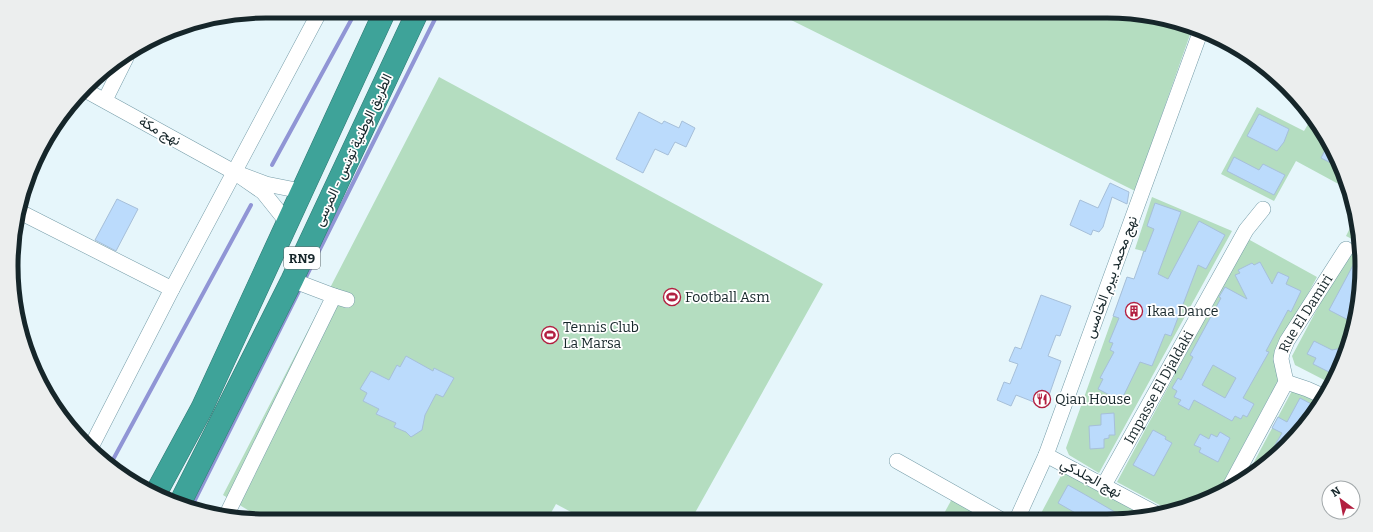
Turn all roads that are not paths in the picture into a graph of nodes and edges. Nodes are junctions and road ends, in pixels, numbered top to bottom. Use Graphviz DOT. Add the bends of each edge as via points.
graph roads {
  1 [pos="316,18"];
  2 [pos="382,18"];
  3 [pos="415,18"];
  4 [pos="1199,36"];
  5 [pos="123,63"];
  6 [pos="90,92"];
  7 [pos="105,100"];
  8 [pos="234,172"];
  9 [pos="301,191"];
  10 [pos="1263,208"];
  11 [pos="24,214"];
  12 [pos="287,222"];
  13 [pos="1346,249"];
  14 [pos="292,280"];
  15 [pos="172,289"];
  16 [pos="1286,382"];
  17 [pos="1319,395"];
  18 [pos="202,408"];
  19 [pos="93,443"];
  20 [pos="1046,455"];
  21 [pos="896,460"];
  22 [pos="1234,479"];
  23 [pos="148,484"];
  24 [pos="1104,485"];
  25 [pos="158,489"];
  26 [pos="182,499"];
  27 [pos="1149,510"];
  28 [pos="229,511"];
  29 [pos="991,514"];
  30 [pos="1019,514"];
  1 -- 8 [label="street"];
  2 -- 9 [label="highway, RN9"];
  3 -- 14 [label="highway, الطريق الوطنية تونس - المرسى / RN9"];
  4 -- 20 [label="street, نهج محمد بيرم الخامس"];
  5 -- 7 [label="street"];
  6 -- 7 [label="street, نهج مكة"];
  7 -- 8 [label="street, نهج مكة"];
  8 -- 9 [label="street" via="266,184"];
  8 -- 12 [label="street" via="263,192"];
  8 -- 15 [label="street"];
  9 -- 12 [label="highway, RN9"];
  10 -- 24 [label="street, Impasse El Djaldaki" via="1246,230"];
  11 -- 15 [label="street"];
  12 -- 18 [label="highway, RN9"];
  13 -- 16 [label="street, Rue El Damiri" via="1284,347 1281,359"];
  14 -- 26 [label="highway, الطريق الوطنية تونس - المرسى / RN9"];
  14 -- 28 [label="street" via="341,298"];
  15 -- 19 [label="street"];
  16 -- 17 [label="street"];
  16 -- 22 [label="street"];
  18 -- 23 [label="highway"];
  18 -- 25 [label="highway, RN9"];
  20 -- 24 [label="street, نهج الجلدكي"];
  20 -- 30 [label="street, نهج محمد بيرم الخامس"];
  21 -- 29 [label="street"];
  24 -- 27 [label="street, نهج الجلدكي"];
}
